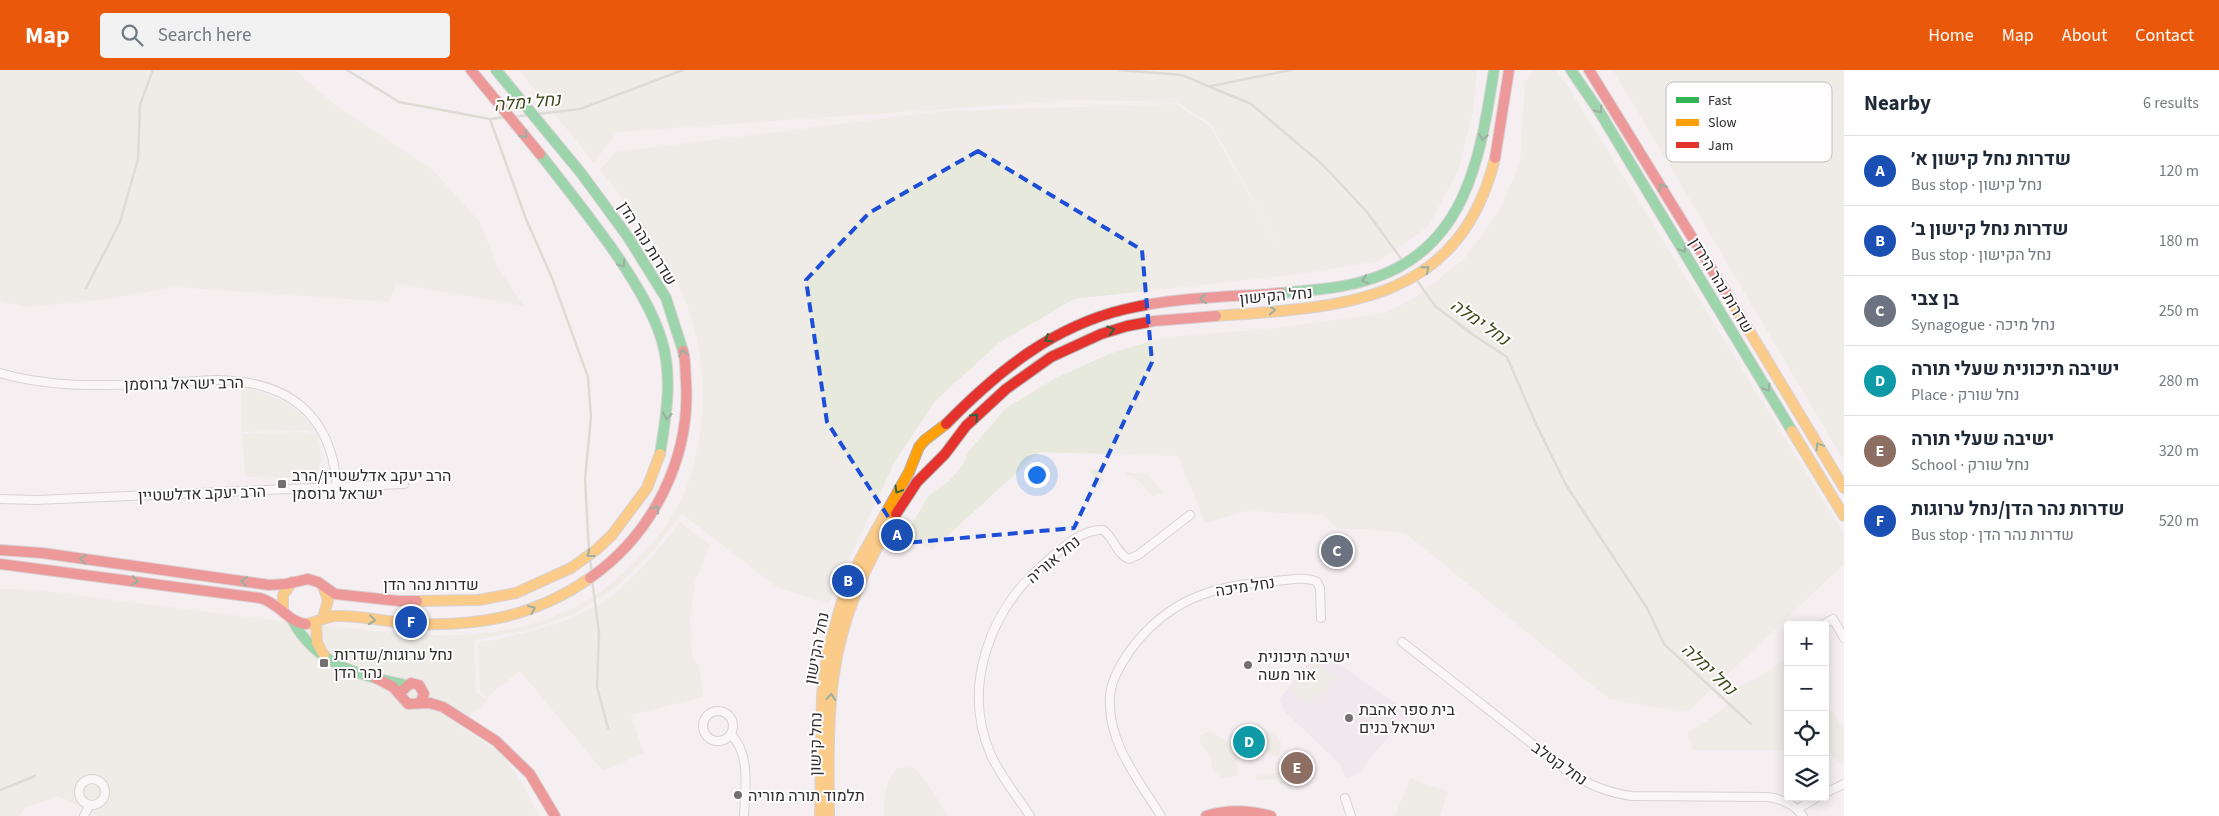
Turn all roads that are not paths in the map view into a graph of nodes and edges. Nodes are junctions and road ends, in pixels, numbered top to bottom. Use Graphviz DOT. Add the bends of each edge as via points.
graph roads {
  1 [pos="471,70"];
  2 [pos="496,70"];
  3 [pos="1494,70"];
  4 [pos="1509,70"];
  5 [pos="1515,70"];
  6 [pos="1571,70"];
  7 [pos="1589,70"];
  8 [pos="1506,88"];
  9 [pos="0,373"];
  10 [pos="931,438"];
  11 [pos="920,447"];
  12 [pos="941,458"];
  13 [pos="404,484"];
  14 [pos="337,488"];
  15 [pos="1844,488"];
  16 [pos="0,499"];
  17 [pos="1190,515"];
  18 [pos="1844,516"];
  19 [pos="0,550"];
  20 [pos="0,564"];
  21 [pos="292,582"];
  22 [pos="322,586"];
  23 [pos="283,609"];
  24 [pos="1321,618"];
  25 [pos="320,620"];
  26 [pos="293,621"];
  27 [pos="1829,621"];
  28 [pos="1844,638"];
  29 [pos="1402,642"];
  30 [pos="328,659"];
  31 [pos="374,677"];
  32 [pos="406,685"];
  33 [pos="402,696"];
  34 [pos="422,698"];
  35 [pos="731,734"];
  36 [pos="1844,784"];
  37 [pos="1829,791"];
  38 [pos="1345,798"];
  39 [pos="1811,801"];
  40 [pos="89,806"];
  41 [pos="1798,809"];
  42 [pos="84,816"];
  43 [pos="555,816"];
  44 [pos="744,816"];
  45 [pos="820,816"];
  46 [pos="829,816"];
  47 [pos="1030,816"];
  48 [pos="1161,816"];
  49 [pos="1206,816"];
  50 [pos="1271,816"];
  51 [pos="1351,816"];
  52 [pos="1803,816"];
  1 -- 22 [label="main road, שדרות נהר הדן, one-way" via="587,212 641,292 662,342 666,366 668,406 659,459 647,488 612,535 596,550 571,568 516,593 479,600 399,601 335,594"];
  25 -- 2 [label="main road, שדרות נהר הדן, one-way" via="336,616 413,623 481,621 521,614 557,599 580,587 625,551 662,500 676,467 687,389 685,363 670,309 656,280 601,198"];
  3 -- 10 [label="main road, נחל הקישון, one-way" via="1477,163 1464,200 1437,235 1402,265 1370,279 1340,286 1152,304 1101,315 1058,333 1008,366"];
  4 -- 8 [label="main road, נחל הקישון"];
  5 -- 8 [label="main road"];
  6 -- 18 [label="main road, שדרות נהר הירדן, one-way"];
  15 -- 7 [label="main road, שדרות נהר הירדן, one-way"];
  12 -- 8 [label="main road, נחל הקישון, one-way" via="954,439 1018,380 1051,357 1092,336 1155,321 1351,302 1384,292 1417,276 1456,241 1480,207 1497,154"];
  9 -- 14 [label="street, הרב ישראל גרוסמן" via="65,384 224,380 261,384 295,400 319,425 336,469"];
  10 -- 11 [label="main road"];
  10 -- 12 [label="main road" via="942,442"];
  11 -- 12 [label="main road" via="926,461"];
  11 -- 45 [label="main road, נחל הקישון, one-way" via="854,568 836,620 823,684"];
  46 -- 12 [label="main road, נחל קישון, one-way" via="832,688 836,656 851,603 866,565 915,484"];
  13 -- 14 [label="street, הרב יעקב אדלשטיין"];
  14 -- 16 [label="street, הרב יעקב אדלשטיין"];
  17 -- 47 [label="street, נחל אוריה" via="1138,555 1128,559 1108,533 1103,530 1087,532 1031,575 1001,616 991,636 979,679 979,716 992,756"];
  21 -- 19 [label="main road, שדרות נהר הדן, one-way" via="269,585"];
  20 -- 23 [label="main road, one-way" via="260,598"];
  21 -- 22 [label="main road, שדרות נהר הדן" via="308,579"];
  21 -- 23 [label="main road" via="283,595"];
  22 -- 25 [label="main road" via="328,600"];
  23 -- 26 [label="main road"];
  24 -- 48 [label="street, נחל מיכה" via="1317,582 1260,582 1202,594 1170,611 1141,635 1113,680 1110,718 1119,746"];
  25 -- 26 [label="main road, שדרות נהר הדן" via="302,624"];
  25 -- 30 [label="main road" via="317,643"];
  26 -- 30 [label="main road" via="310,646"];
  27 -- 28 [label="street" via="1833,619"];
  29 -- 41 [label="street, נחל קטלב" via="1567,771 1602,790 1641,797 1768,797 1786,801"];
  30 -- 31 [label="main road"];
  31 -- 32 [label="main road"];
  31 -- 33 [label="main road"];
  32 -- 33 [label="main road"];
  32 -- 34 [label="main road" via="418,684 423,689"];
  33 -- 34 [label="main road" via="408,704 414,705"];
  34 -- 43 [label="main road" via="486,733 508,749 526,768"];
  35 -- 35 [label="street" via="733,722 725,713 715,712 706,717 703,723 707,736 719,741"];
  35 -- 44 [label="street" via="742,750"];
  36 -- 37 [label="street"];
  38 -- 51 [label="street"];
  39 -- 41 [label="street"];
  40 -- 42 [label="street"];
  41 -- 52 [label="street, נחל קטלב"];
  49 -- 50 [label="main road" via="1234,810"];
}
